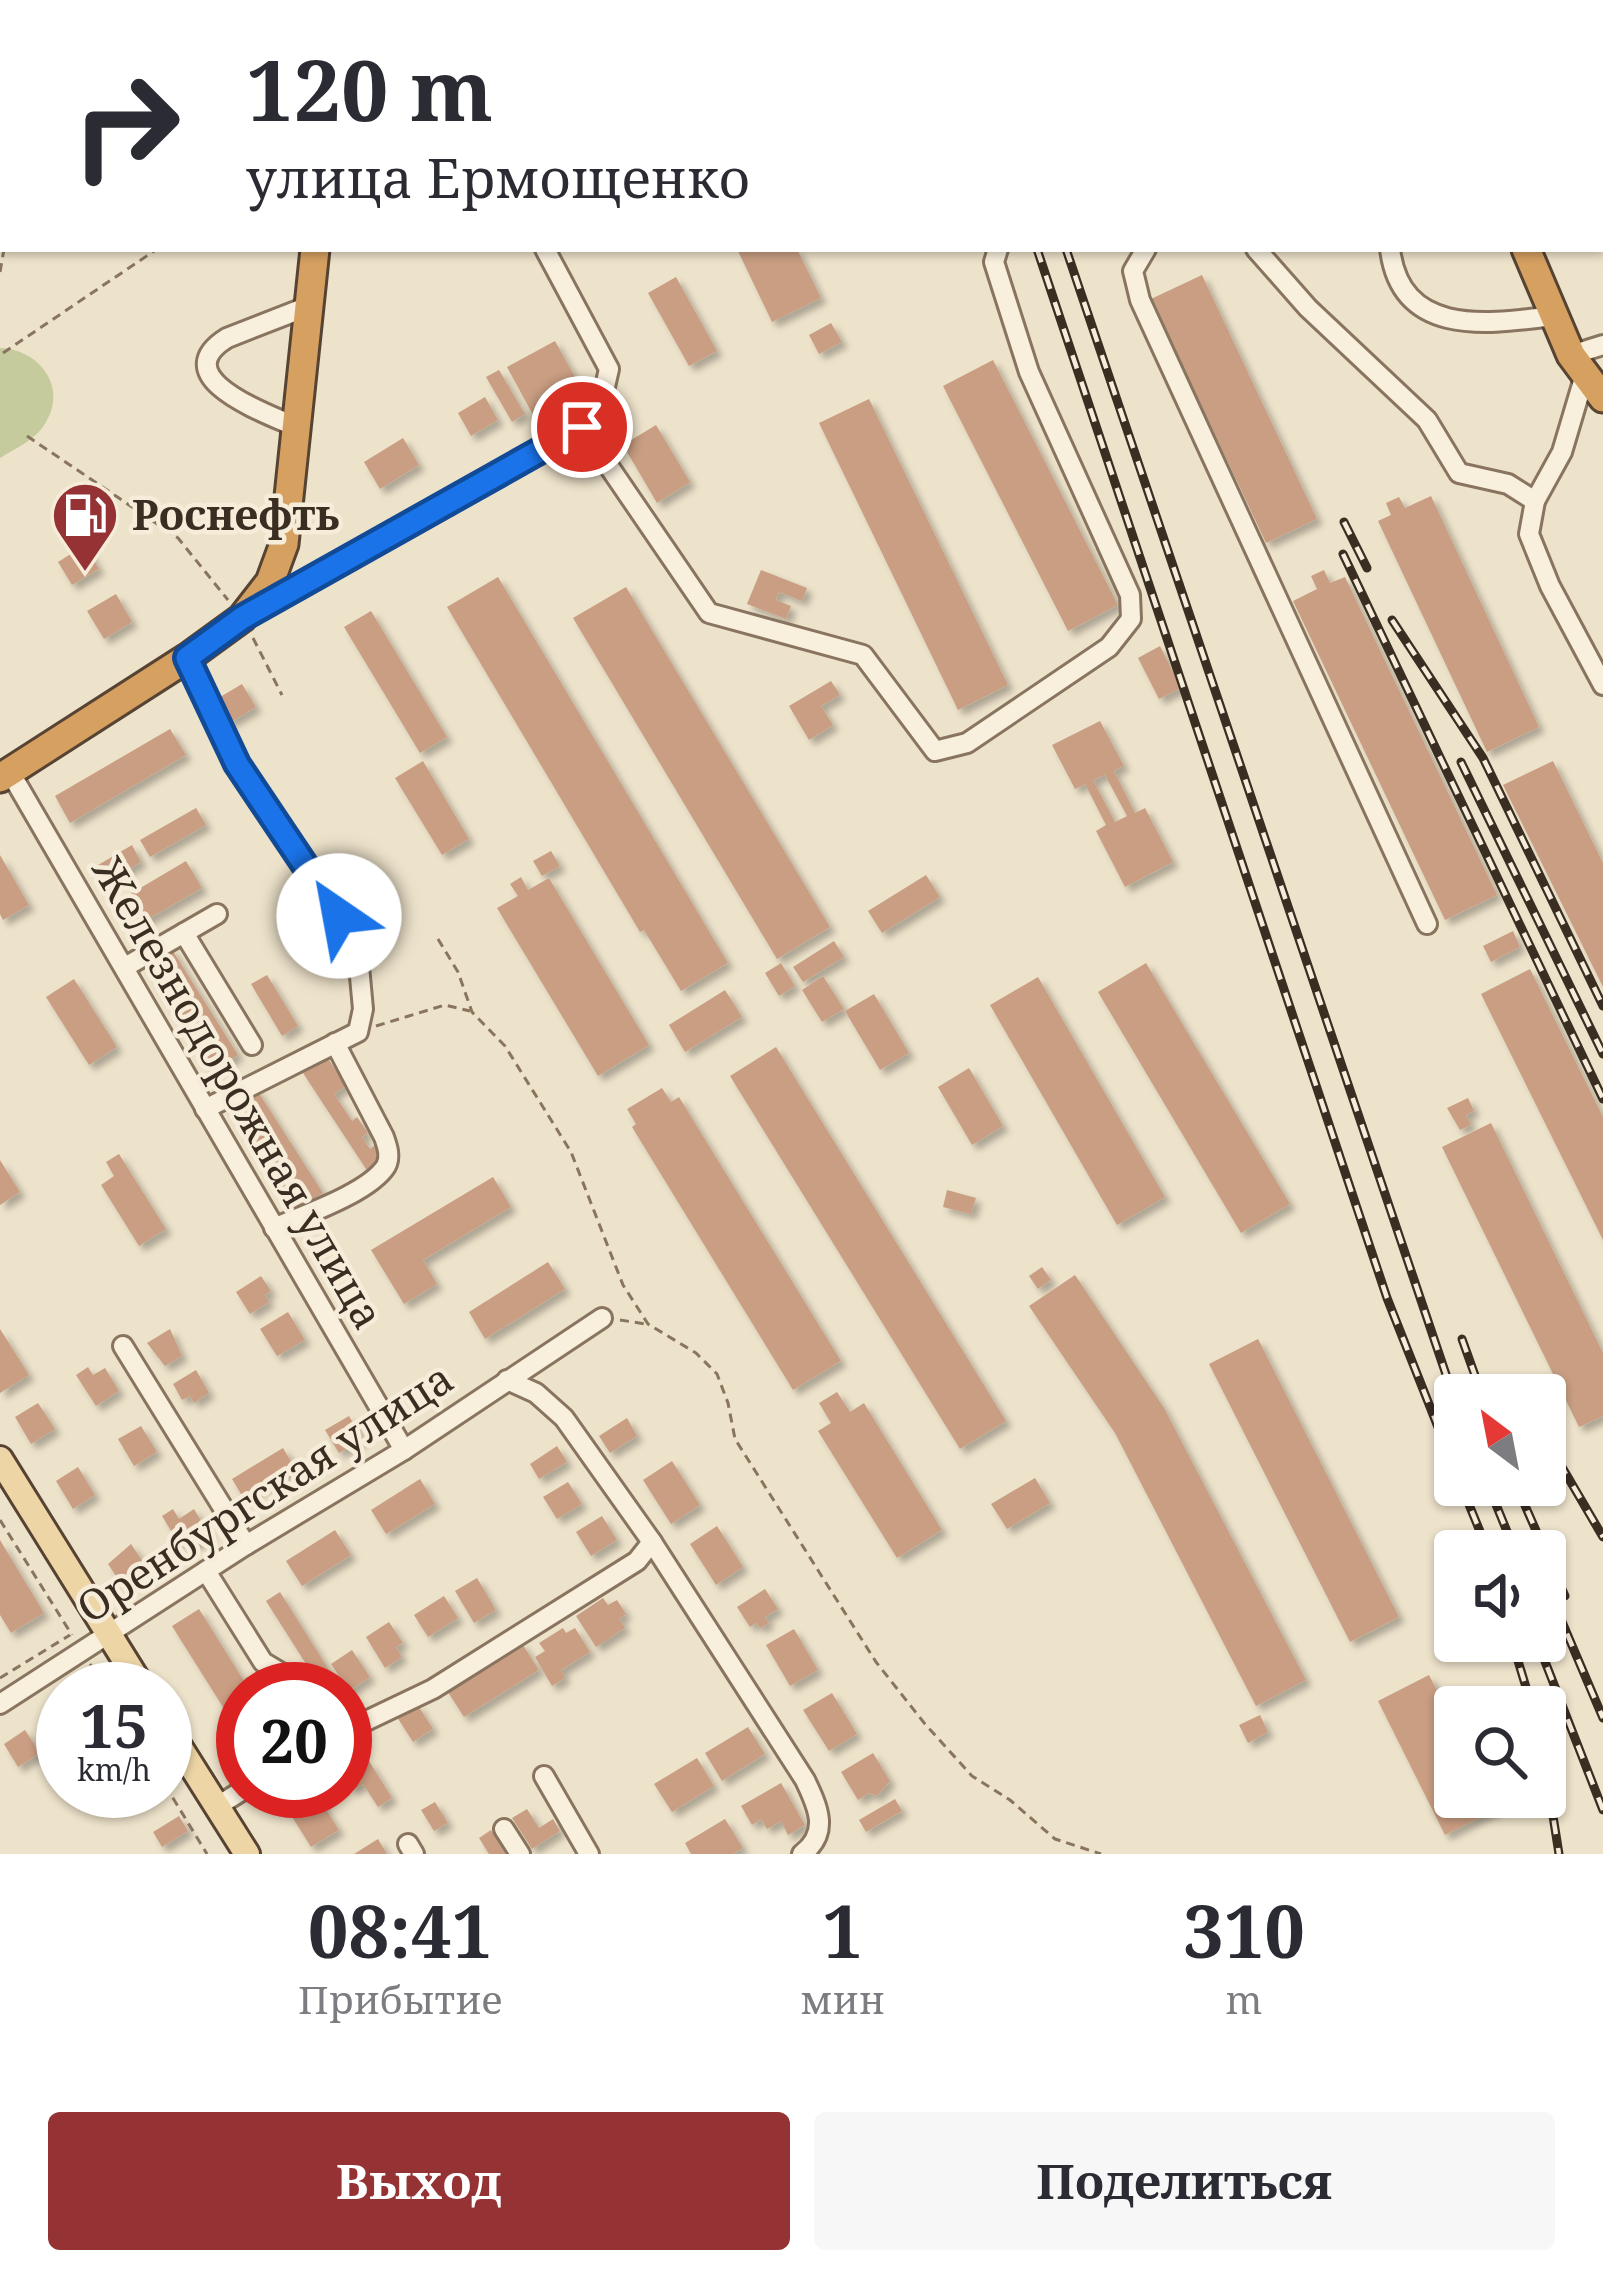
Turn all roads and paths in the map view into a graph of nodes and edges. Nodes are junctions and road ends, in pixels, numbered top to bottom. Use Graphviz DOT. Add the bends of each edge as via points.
graph roads {
  1 [pos="153,252"];
  2 [pos="315,252"];
  3 [pos="546,252"];
  4 [pos="997,252"];
  5 [pos="1144,252"];
  6 [pos="1259,252"];
  7 [pos="1390,252"];
  8 [pos="1527,252"];
  9 [pos="309,306"];
  10 [pos="1554,316"];
  11 [pos="1603,345"];
  12 [pos="3,353"];
  13 [pos="1586,377"];
  14 [pos="582,427"];
  15 [pos="296,428"];
  16 [pos="27,436"];
  17 [pos="1535,501"];
  18 [pos="242,618"];
  19 [pos="187,658"];
  20 [pos="1603,685"];
  21 [pos="282,695"];
  22 [pos="5,775"];
  23 [pos="217,914"];
  24 [pos="1427,924"];
  25 [pos="184,933"];
  26 [pos="438,939"];
  27 [pos="125,968"];
  28 [pos="472,1012"];
  29 [pos="358,1032"];
  30 [pos="334,1043"];
  31 [pos="252,1045"];
  32 [pos="205,1109"];
  33 [pos="274,1228"];
  34 [pos="602,1318"];
  35 [pos="648,1324"];
  36 [pos="123,1346"];
  37 [pos="507,1380"];
  38 [pos="404,1450"];
  39 [pos="0,1459"];
  40 [pos="0,1520"];
  41 [pos="8,1532"];
  42 [pos="0,1537"];
  43 [pos="652,1542"];
  44 [pos="246,1545"];
  45 [pos="206,1571"];
  46 [pos="110,1635"];
  47 [pos="83,1653"];
  48 [pos="89,1662"];
  49 [pos="126,1662"];
  50 [pos="263,1662"];
  51 [pos="0,1678"];
  52 [pos="0,1704"];
  53 [pos="372,1718"];
  54 [pos="192,1767"];
  55 [pos="544,1776"];
  56 [pos="216,1805"];
  57 [pos="185,1818"];
  58 [pos="224,1818"];
  59 [pos="504,1829"];
  60 [pos="207,1854"];
  61 [pos="247,1854"];
  62 [pos="520,1854"];
  63 [pos="589,1854"];
  64 [pos="802,1854"];
  65 [pos="1101,1854"];
  1 -- 12 [label="path"];
  2 -- 9 [label="highway"];
  3 -- 14 [label="street" via="609,369 602,404"];
  4 -- 14 [label="street" via="1029,372 1130,595 1131,619 1109,647 967,743 935,752 863,655 709,613"];
  5 -- 24 [label="street" via="1133,271 1140,300"];
  6 -- 17 [label="street" via="1427,420 1459,472 1508,484"];
  7 -- 10 [label="street" via="1394,274 1440,319"];
  8 -- 10 [label="highway"];
  9 -- 15 [label="highway"];
  9 -- 15 [label="street" via="218,343 208,367 220,391"];
  10 -- 13 [label="highway"];
  11 -- 13 [label="street"];
  13 -- 17 [label="street" via="1562,452"];
  14 -- 18 [label="street"];
  15 -- 18 [label="highway" via="284,544 270,582"];
  16 -- 18 [label="path" via="178,538"];
  17 -- 20 [label="street" via="1529,535"];
  18 -- 19 [label="highway"];
  18 -- 21 [label="path"];
  19 -- 22 [label="highway"];
  19 -- 29 [label="street" via="237,764 357,944"];
  22 -- 27 [label="street, Железнодорожная улица"];
  23 -- 25 [label="street"];
  25 -- 27 [label="street"];
  25 -- 31 [label="street"];
  26 -- 28 [label="path"];
  27 -- 32 [label="street, Железнодорожная улица"];
  28 -- 29 [label="path" via="445,1005"];
  28 -- 35 [label="path" via="505,1046 572,1152 623,1285"];
  29 -- 30 [label="street"];
  30 -- 32 [label="street"];
  30 -- 33 [label="street" via="384,1137 386,1166 362,1187"];
  32 -- 33 [label="street, Железнодорожная улица"];
  33 -- 38 [label="street, Железнодорожная улица"];
  34 -- 35 [label="path"];
  34 -- 37 [label="street, Оренбургская улица"];
  35 -- 65 [label="path" via="716,1374 735,1438 863,1644 925,1724 972,1776 1055,1839"];
  36 -- 44 [label="street"];
  37 -- 38 [label="street, Оренбургская улица"];
  37 -- 43 [label="street" via="564,1418"];
  38 -- 44 [label="street, Оренбургская улица"];
  39 -- 46 [label="main road"];
  40 -- 41 [label="path"];
  41 -- 42 [label="path"];
  41 -- 51 [label="path" via="72,1634"];
  43 -- 53 [label="street" via="637,1561 433,1689"];
  43 -- 64 [label="street" via="818,1807 820,1830"];
  44 -- 45 [label="street, Оренбургская улица"];
  45 -- 46 [label="street, Оренбургская улица"];
  45 -- 50 [label="street"];
  46 -- 47 [label="street, Оренбургская улица"];
  46 -- 49 [label="main road"];
  47 -- 48 [label="path"];
  47 -- 52 [label="street, Оренбургская улица"];
  54 -- 56 [label="main road"];
  55 -- 63 [label="street"];
  57 -- 60 [label="path"];
  58 -- 61 [label="main road"];
  59 -- 62 [label="street"];
}
